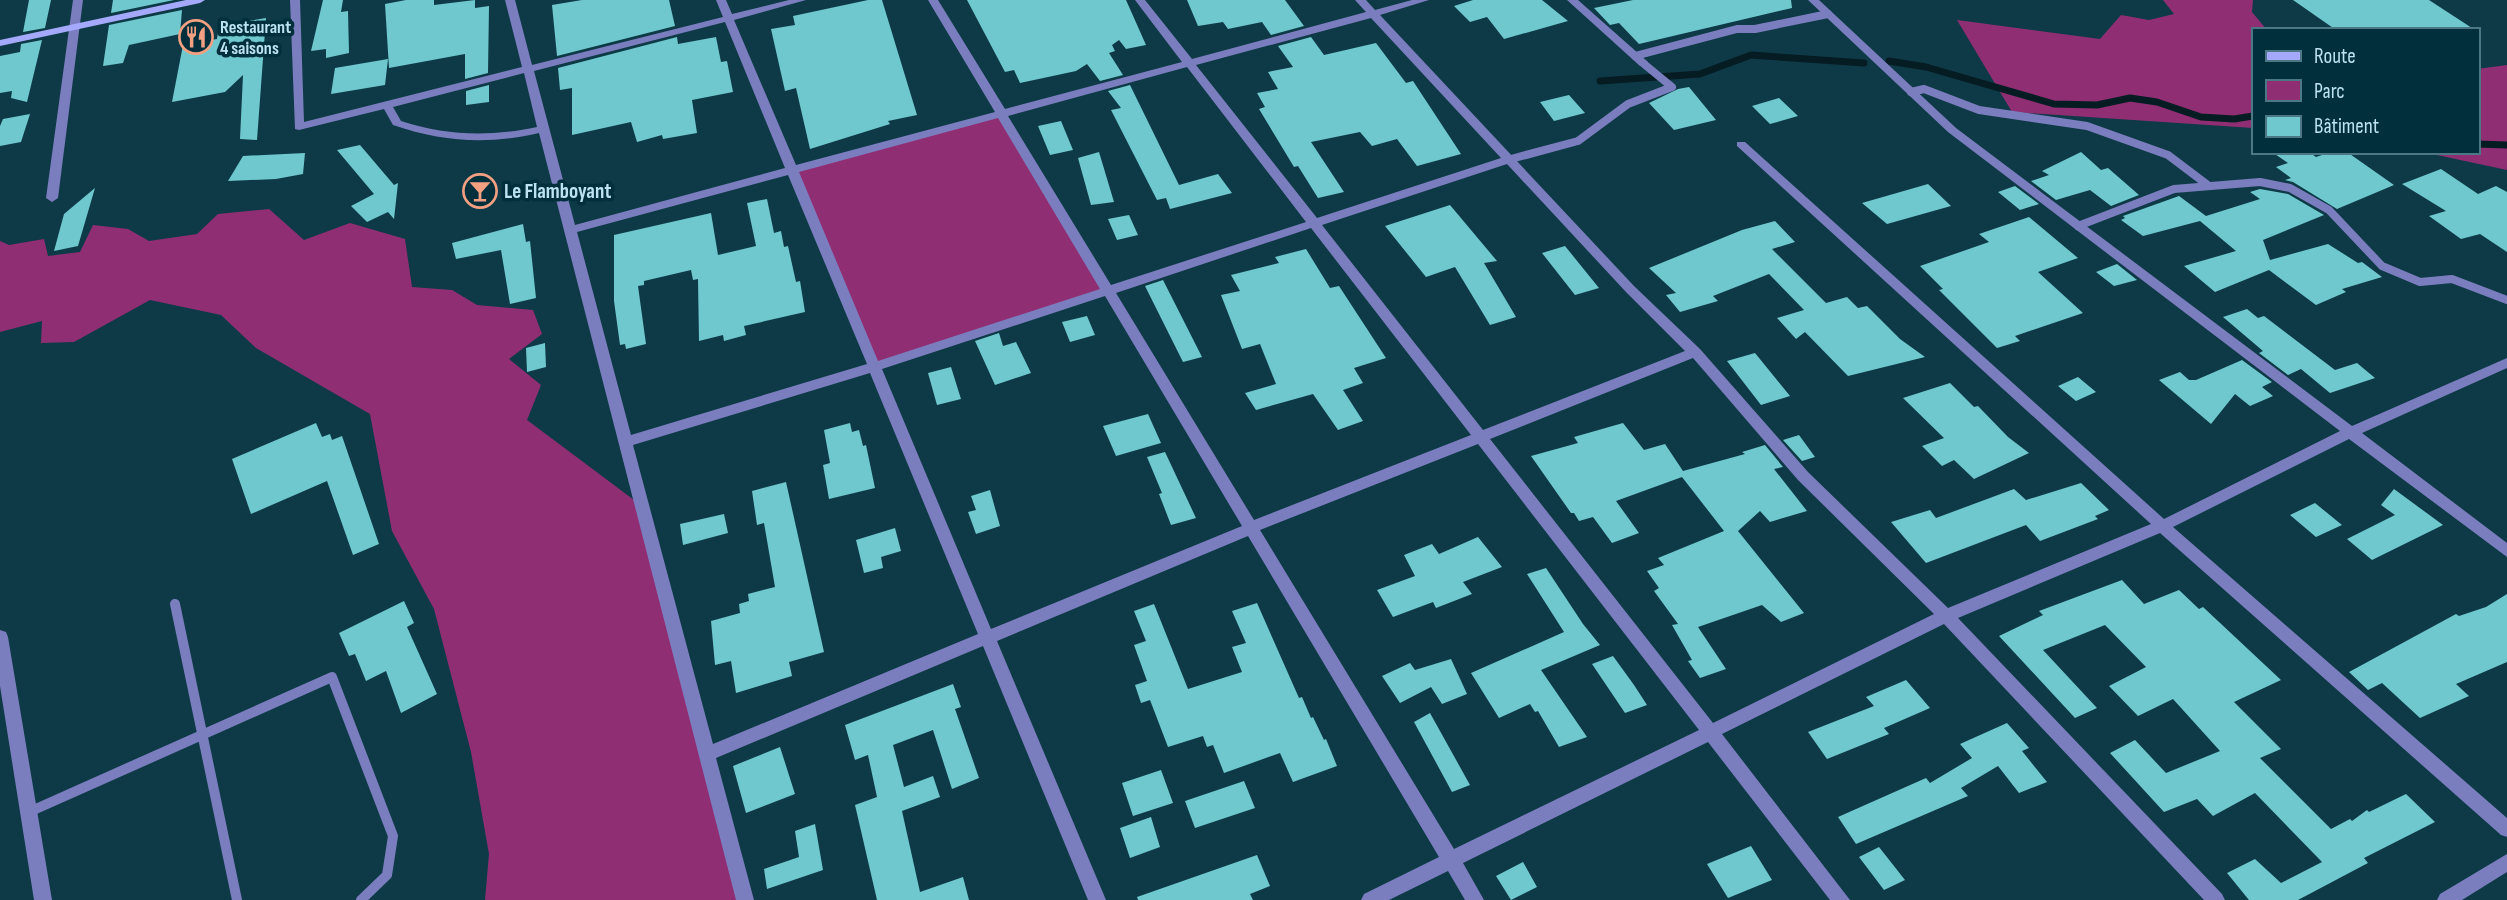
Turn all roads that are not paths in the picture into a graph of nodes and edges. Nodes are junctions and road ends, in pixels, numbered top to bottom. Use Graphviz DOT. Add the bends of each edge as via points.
graph roads {
  1 [pos="78,0"];
  2 [pos="201,0"];
  3 [pos="295,0"];
  4 [pos="510,0"];
  5 [pos="721,0"];
  6 [pos="801,0"];
  7 [pos="933,0"];
  8 [pos="1139,0"];
  9 [pos="1360,0"];
  10 [pos="1424,0"];
  11 [pos="1572,0"];
  12 [pos="1813,0"];
  13 [pos="1373,14"];
  14 [pos="1828,14"];
  15 [pos="729,18"];
  16 [pos="74,27"];
  17 [pos="0,43"];
  18 [pos="1635,56"];
  19 [pos="1188,62"];
  20 [pos="1644,64"];
  21 [pos="528,70"];
  22 [pos="1911,92"];
  23 [pos="387,105"];
  24 [pos="1003,116"];
  25 [pos="544,129"];
  26 [pos="1741,144"];
  27 [pos="1511,159"];
  28 [pos="793,172"];
  29 [pos="2209,187"];
  30 [pos="52,198"];
  31 [pos="1315,225"];
  32 [pos="2078,226"];
  33 [pos="570,230"];
  34 [pos="1108,292"];
  35 [pos="2507,300"];
  36 [pos="1695,352"];
  37 [pos="2507,363"];
  38 [pos="874,367"];
  39 [pos="2351,432"];
  40 [pos="1480,437"];
  41 [pos="625,442"];
  42 [pos="2162,526"];
  43 [pos="1251,528"];
  44 [pos="2507,551"];
  45 [pos="175,604"];
  46 [pos="1946,616"];
  47 [pos="0,637"];
  48 [pos="988,639"];
  49 [pos="1711,733"];
  50 [pos="204,735"];
  51 [pos="707,754"];
  52 [pos="29,812"];
  53 [pos="2507,829"];
  54 [pos="1451,861"];
  55 [pos="2507,862"];
  56 [pos="43,900"];
  57 [pos="237,900"];
  58 [pos="361,900"];
  59 [pos="745,900"];
  60 [pos="1097,900"];
  61 [pos="1370,900"];
  62 [pos="1475,900"];
  63 [pos="1841,900"];
  64 [pos="2216,900"];
  65 [pos="2446,900"];
  1 -- 16 [label="street"];
  2 -- 16 [label="street"];
  3 -- 23 [label="street" via="299,127"];
  4 -- 21 [label="street"];
  5 -- 15 [label="street"];
  6 -- 15 [label="street"];
  7 -- 24 [label="street"];
  8 -- 19 [label="street"];
  9 -- 13 [label="street"];
  10 -- 13 [label="street"];
  11 -- 18 [label="street"];
  12 -- 14 [label="street"];
  13 -- 19 [label="street"];
  13 -- 27 [label="street"];
  14 -- 18 [label="lane" via="1737,29"];
  14 -- 22 [label="street"];
  15 -- 21 [label="street"];
  15 -- 28 [label="street"];
  16 -- 17 [label="street"];
  16 -- 30 [label="street"];
  18 -- 20 [label="street"];
  19 -- 24 [label="street"];
  19 -- 31 [label="street"];
  20 -- 27 [label="lane" via="1672,87 1628,104 1578,141"];
  21 -- 23 [label="street"];
  21 -- 25 [label="street"];
  22 -- 29 [label="lane" via="1924,89 1979,110 2087,126 2168,155"];
  22 -- 32 [label="street" via="1952,130"];
  23 -- 25 [label="street" via="397,124 426,134 502,139"];
  24 -- 28 [label="street"];
  24 -- 34 [label="street"];
  25 -- 33 [label="street"];
  26 -- 42 [label="street"];
  27 -- 31 [label="street"];
  27 -- 36 [label="street" via="1630,289"];
  28 -- 33 [label="street"];
  28 -- 38 [label="street"];
  29 -- 32 [label="lane" via="2174,190"];
  29 -- 35 [label="lane" via="2260,182 2290,188 2329,211 2382,266 2420,282 2452,279"];
  31 -- 34 [label="street"];
  31 -- 40 [label="street"];
  32 -- 39 [label="street"];
  33 -- 41 [label="street"];
  34 -- 38 [label="street"];
  34 -- 43 [label="street"];
  36 -- 40 [label="street"];
  36 -- 46 [label="street" via="1804,476"];
  37 -- 39 [label="street"];
  38 -- 41 [label="street"];
  38 -- 48 [label="street"];
  39 -- 42 [label="street"];
  39 -- 44 [label="street"];
  40 -- 43 [label="street"];
  40 -- 49 [label="street"];
  41 -- 51 [label="street"];
  42 -- 46 [label="street"];
  42 -- 53 [label="street"];
  43 -- 48 [label="street"];
  43 -- 54 [label="street"];
  45 -- 50 [label="lane"];
  46 -- 49 [label="street"];
  46 -- 64 [label="street"];
  47 -- 52 [label="street"];
  48 -- 51 [label="street"];
  48 -- 60 [label="street"];
  49 -- 54 [label="street"];
  49 -- 63 [label="street"];
  50 -- 52 [label="lane"];
  50 -- 57 [label="lane"];
  50 -- 58 [label="lane" via="332,677 393,836 387,875"];
  51 -- 59 [label="street"];
  52 -- 56 [label="street"];
  54 -- 61 [label="street"];
  54 -- 62 [label="street"];
  55 -- 65 [label="street"];
}
